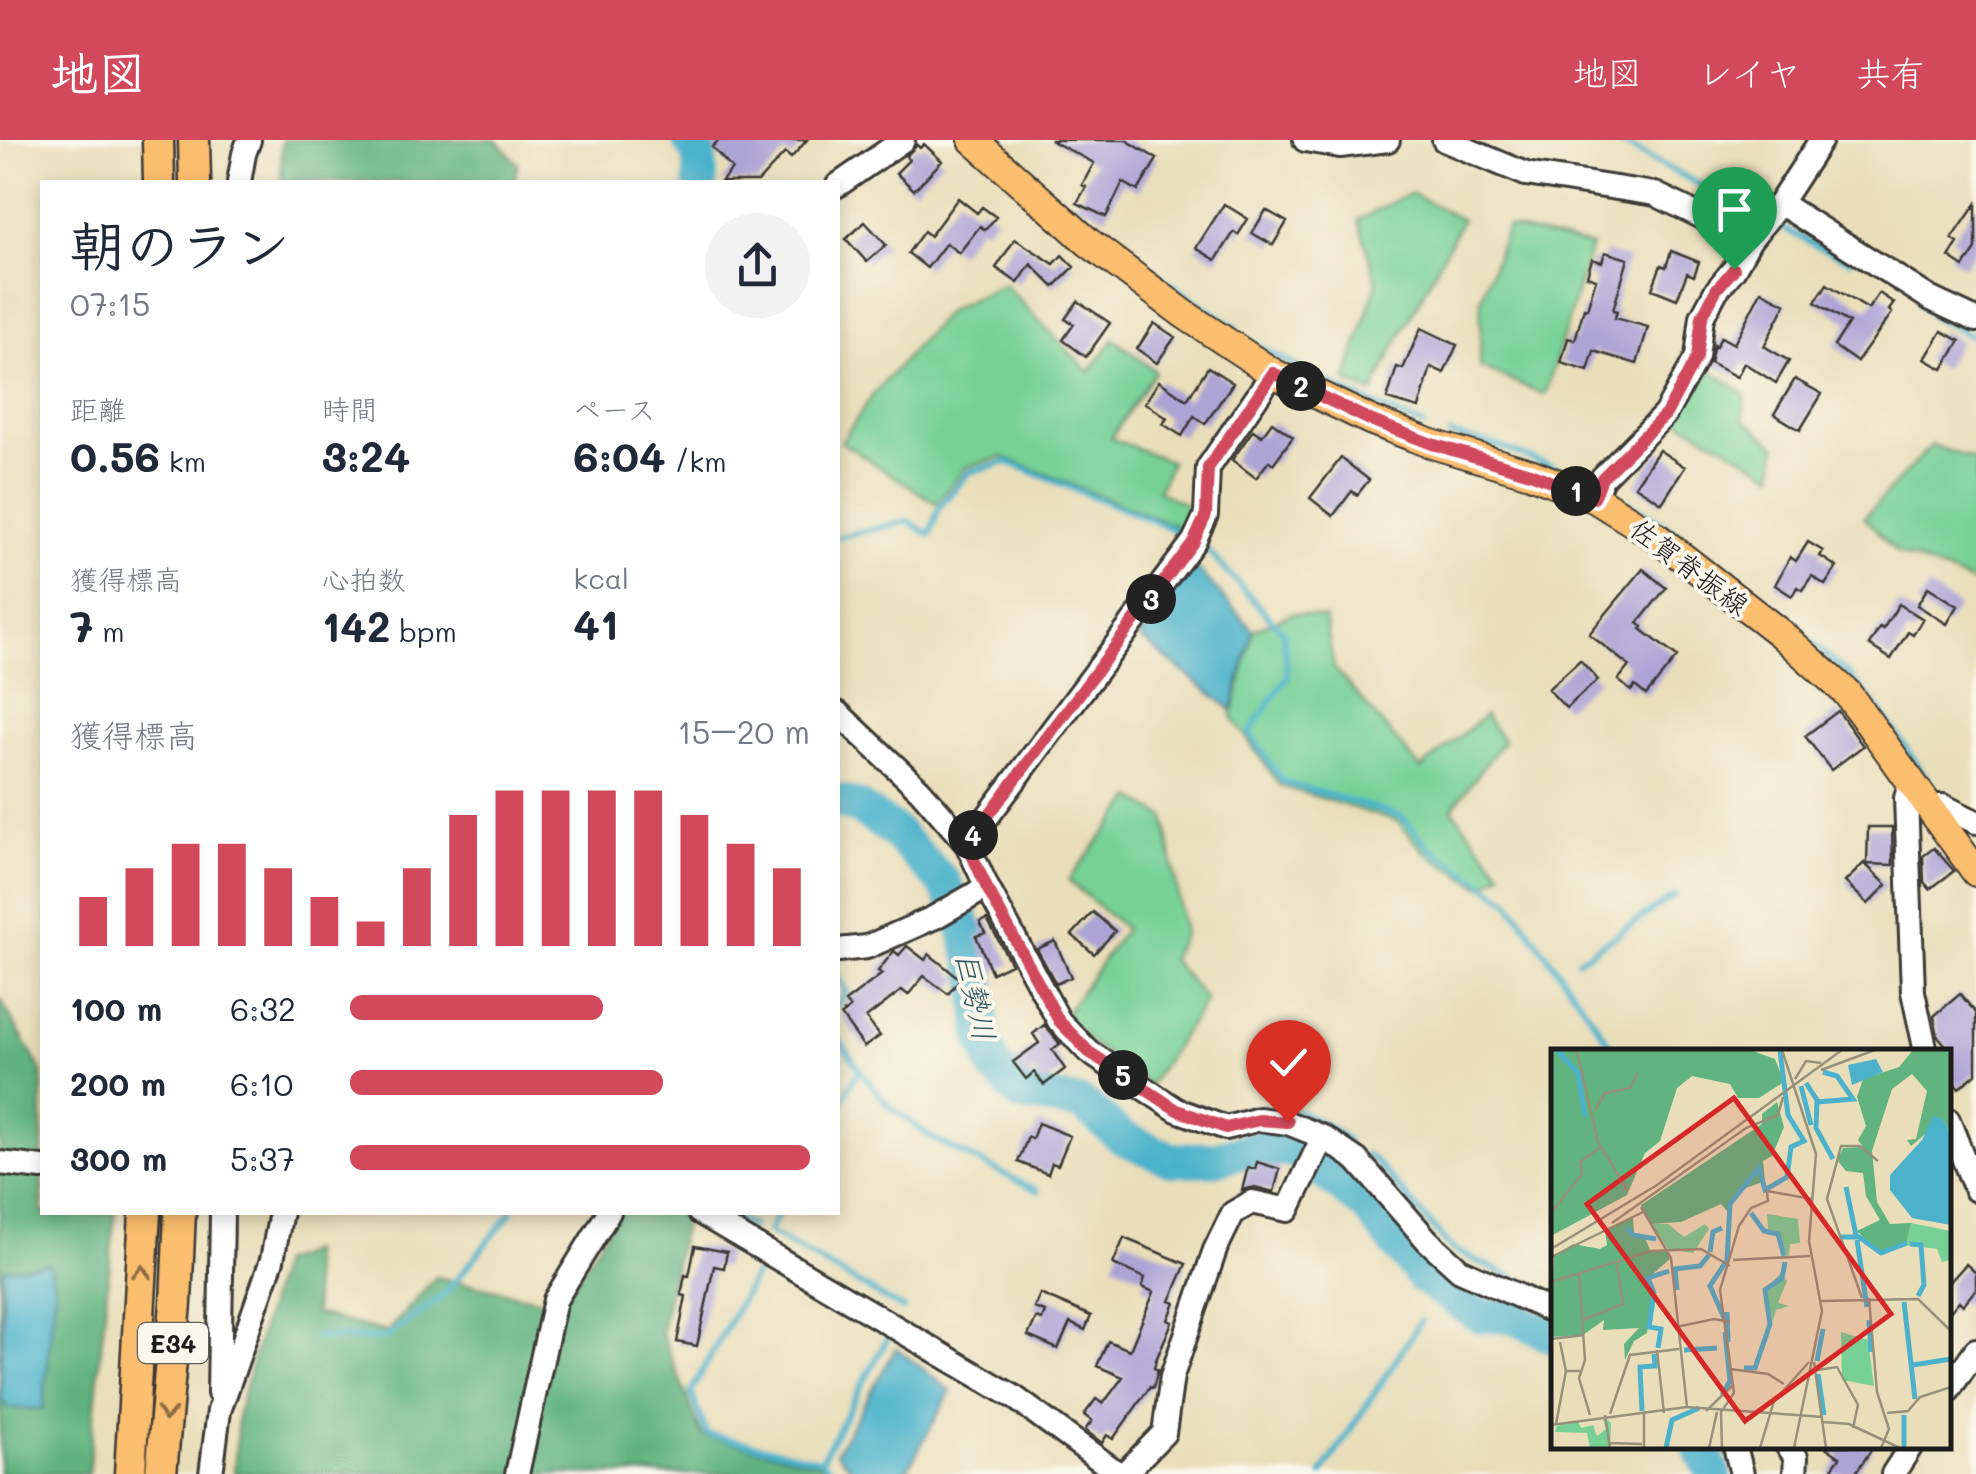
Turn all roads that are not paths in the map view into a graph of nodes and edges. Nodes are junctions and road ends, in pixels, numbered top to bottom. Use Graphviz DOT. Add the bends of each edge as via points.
graph roads {
  1 [pos="158,140"];
  2 [pos="194,140"];
  3 [pos="250,140"];
  4 [pos="903,140"];
  5 [pos="973,140"];
  6 [pos="1305,140"];
  7 [pos="1388,140"];
  8 [pos="1444,140"];
  9 [pos="1821,140"];
  10 [pos="159,180"];
  11 [pos="194,180"];
  12 [pos="240,180"];
  13 [pos="840,183"];
  14 [pos="1778,205"];
  15 [pos="1755,233"];
  16 [pos="1976,320"];
  17 [pos="1273,373"];
  18 [pos="1594,498"];
  19 [pos="840,715"];
  20 [pos="1911,781"];
  21 [pos="1929,806"];
  22 [pos="1976,822"];
  23 [pos="967,844"];
  24 [pos="1974,862"];
  25 [pos="981,891"];
  26 [pos="840,950"];
  27 [pos="1925,1049"];
  28 [pos="1951,1128"];
  29 [pos="1323,1137"];
  30 [pos="0,1163"];
  31 [pos="40,1168"];
  32 [pos="1976,1190"];
  33 [pos="145,1215"];
  34 [pos="180,1215"];
  35 [pos="222,1215"];
  36 [pos="280,1215"];
  37 [pos="607,1215"];
  38 [pos="705,1215"];
  39 [pos="1551,1311"];
  40 [pos="1976,1350"];
  41 [pos="1951,1387"];
  42 [pos="219,1411"];
  43 [pos="1737,1449"];
  44 [pos="1790,1449"];
  45 [pos="1910,1449"];
  46 [pos="130,1474"];
  47 [pos="161,1474"];
  48 [pos="211,1474"];
  49 [pos="517,1474"];
  50 [pos="1121,1474"];
  51 [pos="1742,1474"];
  52 [pos="1795,1474"];
  53 [pos="1893,1474"];
  1 -- 10 [label="highway"];
  2 -- 11 [label="highway"];
  3 -- 12 [label="street"];
  4 -- 13 [label="street"];
  5 -- 17 [label="main road, 佐賀脊振線" via="1088,242"];
  6 -- 7 [label="street" via="1340,146"];
  8 -- 15 [label="street" via="1526,174 1655,194"];
  9 -- 14 [label="street"];
  14 -- 15 [label="street"];
  14 -- 16 [label="street"];
  15 -- 18 [label="street" via="1702,317 1697,357 1666,414 1602,478"];
  17 -- 18 [label="main road, 佐賀脊振線" via="1370,420"];
  17 -- 23 [label="street" via="1208,468 1206,515 1194,541"];
  18 -- 20 [label="main road, 佐賀脊振線" via="1655,536 1781,634 1847,693"];
  19 -- 23 [label="street"];
  20 -- 21 [label="main road, 佐賀脊振線"];
  20 -- 27 [label="street" via="1906,798 1913,992"];
  21 -- 22 [label="street"];
  21 -- 24 [label="main road, 佐賀脊振線"];
  23 -- 25 [label="street"];
  25 -- 26 [label="street" via="867,947"];
  25 -- 29 [label="street" via="1059,1021 1089,1052 1177,1110 1209,1122 1226,1128 1288,1122"];
  28 -- 32 [label="street"];
  29 -- 39 [label="street" via="1357,1160 1460,1270"];
  29 -- 50 [label="street" via="1288,1210 1252,1202 1233,1214 1172,1376 1164,1433"];
  30 -- 31 [label="street"];
  46 -- 33 [label="highway, E34, one-way"];
  34 -- 47 [label="highway, E34, one-way"];
  35 -- 42 [label="street"];
  36 -- 42 [label="street" via="272,1260"];
  37 -- 49 [label="street" via="554,1300"];
  38 -- 50 [label="street" via="1014,1397"];
  40 -- 41 [label="street"];
  42 -- 48 [label="street"];
  43 -- 51 [label="street"];
  44 -- 52 [label="street"];
  45 -- 53 [label="street"];
}
